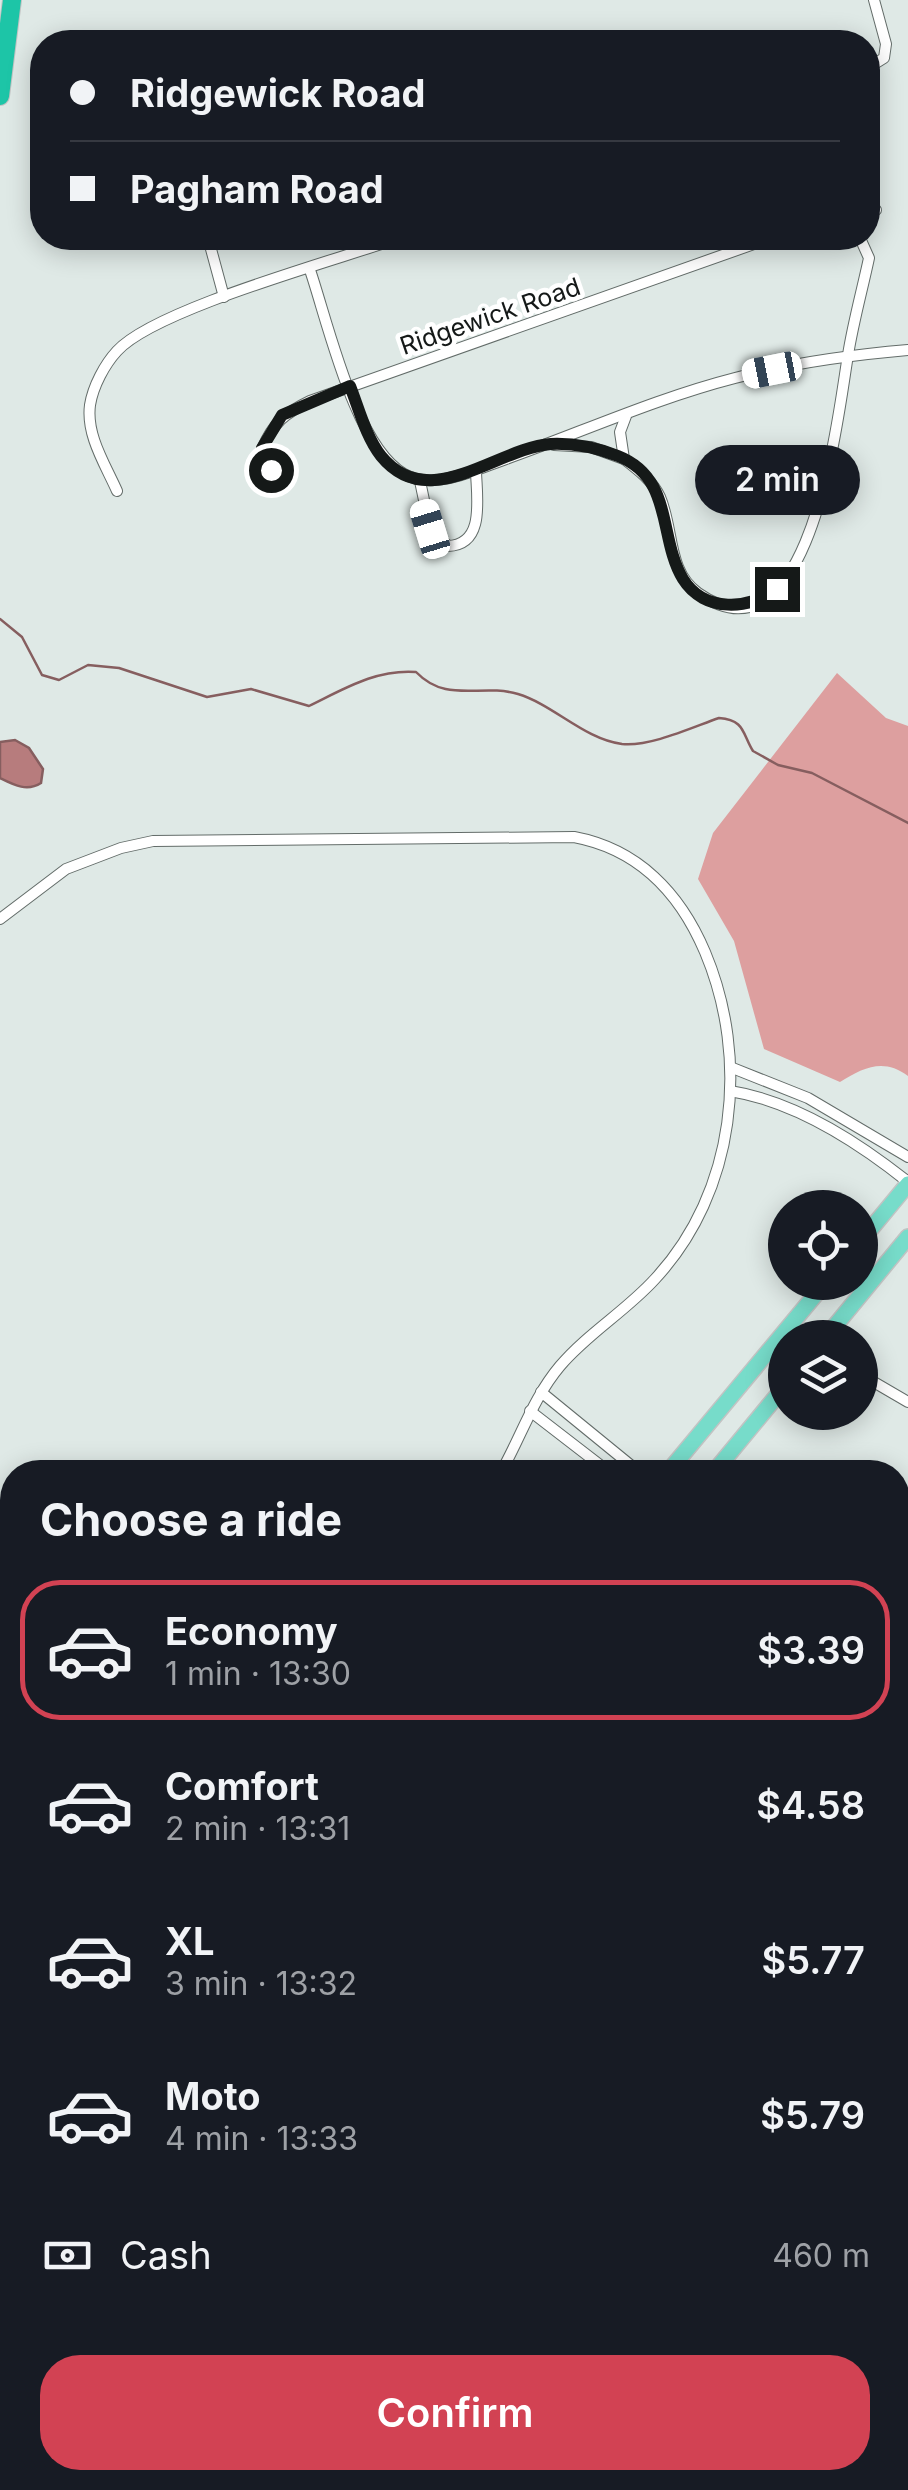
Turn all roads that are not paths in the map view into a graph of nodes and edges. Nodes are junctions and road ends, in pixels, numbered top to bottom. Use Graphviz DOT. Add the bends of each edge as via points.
graph roads {
  1 [pos="12,0"];
  2 [pos="874,0"];
  3 [pos="880,60"];
  4 [pos="0,96"];
  5 [pos="211,250"];
  6 [pos="366,250"];
  7 [pos="737,250"];
  8 [pos="865,250"];
  9 [pos="310,270"];
  10 [pos="224,297"];
  11 [pos="908,350"];
  12 [pos="848,355"];
  13 [pos="350,386"];
  14 [pos="626,416"];
  15 [pos="548,444"];
  16 [pos="624,458"];
  17 [pos="271,470"];
  18 [pos="476,472"];
  19 [pos="420,481"];
  20 [pos="117,491"];
  21 [pos="0,918"];
  22 [pos="730,1067"];
  23 [pos="730,1090"];
  24 [pos="908,1156"];
  25 [pos="908,1183"];
  26 [pos="878,1220"];
  27 [pos="908,1238"];
  28 [pos="811,1300"];
  29 [pos="840,1320"];
  30 [pos="878,1384"];
  31 [pos="541,1392"];
  32 [pos="908,1402"];
  33 [pos="768,1407"];
  34 [pos="530,1412"];
  35 [pos="507,1460"];
  36 [pos="593,1460"];
  37 [pos="624,1460"];
  38 [pos="678,1460"];
  39 [pos="724,1460"];
  1 -- 4 [label="highway"];
  2 -- 3 [label="street" via="886,44"];
  5 -- 10 [label="street"];
  6 -- 9 [label="street"];
  7 -- 13 [label="street, Ridgewick Road"];
  8 -- 12 [label="street"];
  9 -- 10 [label="street"];
  9 -- 13 [label="street"];
  10 -- 20 [label="street" via="145,329 118,349 100,375 90,404 91,431"];
  11 -- 12 [label="street"];
  12 -- 14 [label="street" via="734,378"];
  12 -- 16 [label="street" via="810,532 792,574 760,602 722,604 684,582 658,492"];
  13 -- 17 [label="street, Ridgewick Road" via="282,415 262,448"];
  13 -- 19 [label="street" via="382,456"];
  14 -- 15 [label="street"];
  14 -- 16 [label="street" via="620,432"];
  15 -- 16 [label="street"];
  15 -- 18 [label="street"];
  18 -- 19 [label="street"];
  18 -- 19 [label="street" via="476,523 460,546 448,546 430,529"];
  21 -- 22 [label="street" via="66,869 153,841 551,836 600,842 645,868 686,916 721,995"];
  22 -- 23 [label="street"];
  22 -- 24 [label="street" via="808,1098"];
  23 -- 25 [label="street" via="768,1099 822,1126"];
  23 -- 31 [label="street" via="715,1181 689,1237 653,1282 584,1341"];
  25 -- 26 [label="main road"];
  27 -- 29 [label="main road"];
  28 -- 38 [label="main road"];
  30 -- 32 [label="street"];
  31 -- 34 [label="street"];
  31 -- 37 [label="street"];
  33 -- 39 [label="main road"];
  34 -- 35 [label="street"];
  34 -- 36 [label="street"];
}
